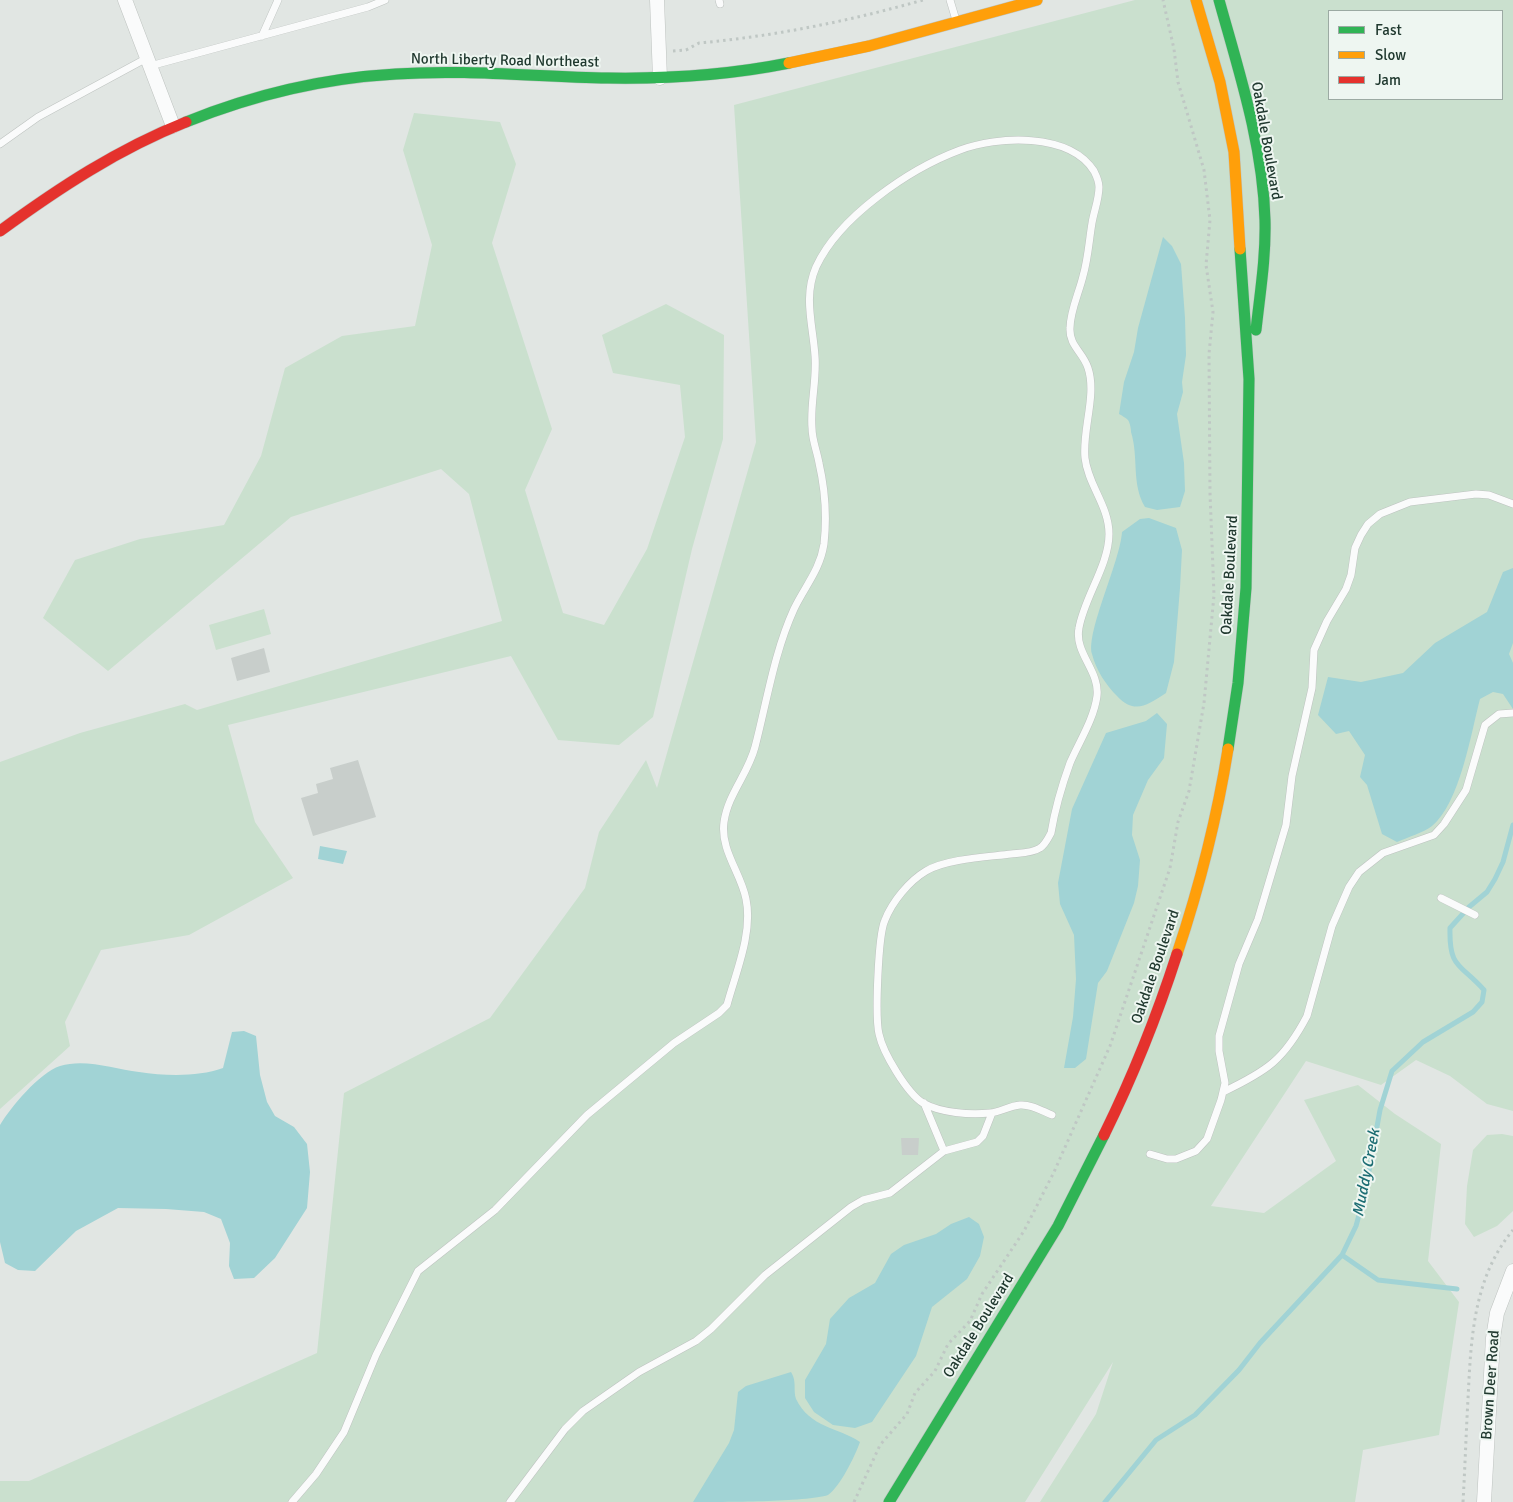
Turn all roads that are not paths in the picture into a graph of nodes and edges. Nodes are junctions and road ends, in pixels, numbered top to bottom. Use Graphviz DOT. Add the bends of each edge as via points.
graph roads {
  1 [pos="125,0"];
  2 [pos="278,0"];
  3 [pos="385,0"];
  4 [pos="950,0"];
  5 [pos="1037,0"];
  6 [pos="1196,0"];
  7 [pos="1219,0"];
  8 [pos="657,4"];
  9 [pos="957,23"];
  10 [pos="262,36"];
  11 [pos="148,62"];
  12 [pos="660,78"];
  13 [pos="173,126"];
  14 [pos="0,144"];
  15 [pos="0,231"];
  16 [pos="1249,379"];
  17 [pos="1513,504"];
  18 [pos="1513,714"];
  19 [pos="1441,898"];
  20 [pos="1475,915"];
  21 [pos="1223,1092"];
  22 [pos="924,1103"];
  23 [pos="992,1113"];
  24 [pos="1052,1115"];
  25 [pos="944,1150"];
  26 [pos="1150,1154"];
  27 [pos="1513,1271"];
  28 [pos="292,1502"];
  29 [pos="510,1502"];
  30 [pos="889,1502"];
  31 [pos="1484,1502"];
  1 -- 11 [label="street"];
  2 -- 10 [label="lane"];
  3 -- 10 [label="lane" via="368,8"];
  4 -- 9 [label="lane"];
  5 -- 9 [label="main road, North Liberty Road Northeast"];
  6 -- 16 [label="main road, Oakdale Boulevard" via="1220,82 1234,152"];
  7 -- 16 [label="main road, Oakdale Boulevard" via="1243,92 1262,189 1265,250"];
  8 -- 12 [label="street"];
  9 -- 12 [label="main road, North Liberty Road Northeast" via="807,61"];
  10 -- 11 [label="lane"];
  11 -- 13 [label="street"];
  11 -- 14 [label="lane" via="38,117"];
  12 -- 13 [label="main road, North Liberty Road Northeast" via="457,72 344,79 263,95"];
  13 -- 15 [label="main road, North Liberty Road Northeast" via="80,174"];
  16 -- 30 [label="main road, Oakdale Boulevard" via="1248,540 1238,683 1213,825 1175,963 1130,1080 1081,1184 1034,1267"];
  17 -- 21 [label="lane" via="1476,494 1410,502 1394,507 1368,524 1355,548 1346,589 1314,650 1312,688 1292,776 1286,825 1258,919 1239,964 1219,1036 1225,1083"];
  18 -- 21 [label="lane" via="1499,714 1485,725 1466,790 1434,835 1383,853 1358,872 1332,926 1307,1016 1295,1037 1275,1063"];
  19 -- 20 [label="lane"];
  21 -- 26 [label="lane" via="1206,1139 1196,1152 1176,1159"];
  22 -- 23 [label="lane" via="957,1113"];
  22 -- 25 [label="lane"];
  22 -- 28 [label="lane" via="912,1094 878,1034 884,921 906,888 927,870 1028,852 1039,849 1046,842 1052,833 1070,764 1098,692 1097,681 1077,636 1086,602 1109,544 1109,529 1107,515 1085,460 1088,366 1072,344 1069,334 1085,270 1099,184 1089,164 1066,148 1022,140 973,146 911,174 839,232 814,271 809,290 816,370 812,426 824,488 824,546 813,579 795,608 784,635 755,746 734,790 724,822 724,836 748,907 745,938 727,1004 587,1115 495,1210 418,1271 376,1354 344,1432 316,1474"];
  23 -- 24 [label="lane" via="1020,1105 1035,1107"];
  23 -- 25 [label="lane" via="983,1136 977,1142"];
  25 -- 29 [label="lane" via="890,1193 863,1200 851,1207 765,1275 696,1341 639,1372 583,1411 565,1429"];
  27 -- 31 [label="street, Brown Deer Road" via="1500,1305 1493,1338"];
}
